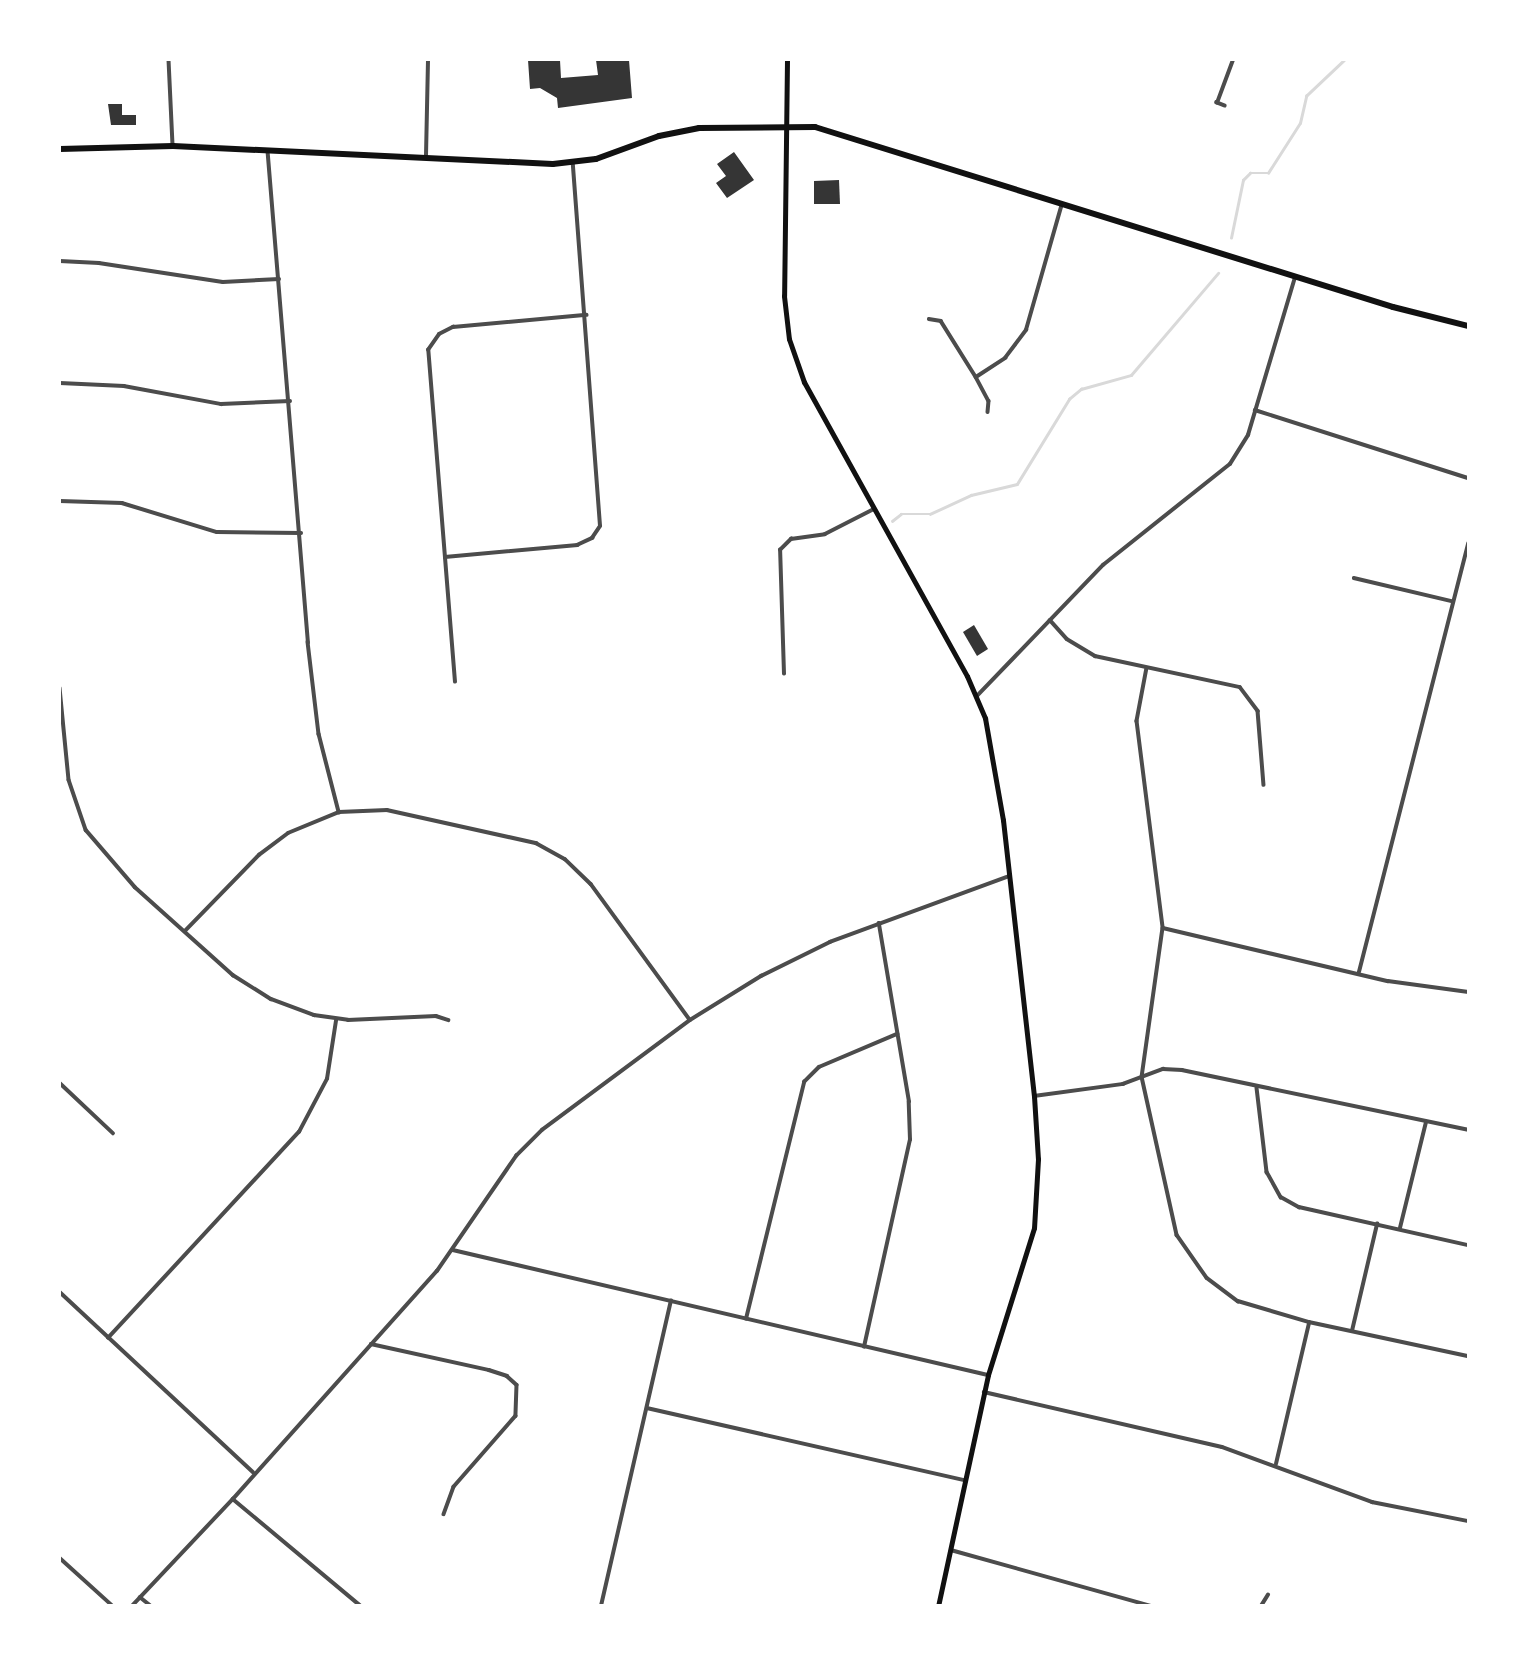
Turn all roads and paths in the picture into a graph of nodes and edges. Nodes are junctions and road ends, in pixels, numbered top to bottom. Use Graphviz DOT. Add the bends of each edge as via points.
graph roads {
  1 [pos="169,60"];
  2 [pos="428,60"];
  3 [pos="787,60"];
  4 [pos="1233,60"];
  5 [pos="1226,106"];
  6 [pos="783,126"];
  7 [pos="173,146"];
  8 [pos="60,149"];
  9 [pos="268,150"];
  10 [pos="426,159"];
  11 [pos="573,163"];
  12 [pos="1063,204"];
  13 [pos="60,261"];
  14 [pos="1295,276"];
  15 [pos="279,279"];
  16 [pos="586,315"];
  17 [pos="929,319"];
  18 [pos="1468,326"];
  19 [pos="976,377"];
  20 [pos="60,383"];
  21 [pos="290,401"];
  22 [pos="1255,410"];
  23 [pos="988,412"];
  24 [pos="1468,478"];
  25 [pos="60,500"];
  26 [pos="874,509"];
  27 [pos="301,533"];
  28 [pos="1468,544"];
  29 [pos="445,557"];
  30 [pos="1354,578"];
  31 [pos="1451,601"];
  32 [pos="1050,620"];
  33 [pos="1147,667"];
  34 [pos="783,674"];
  35 [pos="456,682"];
  36 [pos="60,688"];
  37 [pos="977,696"];
  38 [pos="1264,785"];
  39 [pos="339,812"];
  40 [pos="1009,876"];
  41 [pos="879,924"];
  42 [pos="1163,928"];
  43 [pos="185,931"];
  44 [pos="1359,972"];
  45 [pos="1468,992"];
  46 [pos="336,1020"];
  47 [pos="448,1020"];
  48 [pos="690,1020"];
  49 [pos="898,1034"];
  50 [pos="1142,1077"];
  51 [pos="60,1083"];
  52 [pos="1256,1088"];
  53 [pos="1034,1096"];
  54 [pos="1426,1122"];
  55 [pos="1468,1130"];
  56 [pos="113,1133"];
  57 [pos="1377,1223"];
  58 [pos="1400,1228"];
  59 [pos="1468,1245"];
  60 [pos="453,1250"];
  61 [pos="60,1292"];
  62 [pos="671,1301"];
  63 [pos="746,1319"];
  64 [pos="1309,1322"];
  65 [pos="1352,1331"];
  66 [pos="108,1338"];
  67 [pos="372,1344"];
  68 [pos="864,1347"];
  69 [pos="1468,1356"];
  70 [pos="988,1375"];
  71 [pos="984,1392"];
  72 [pos="646,1408"];
  73 [pos="1276,1464"];
  74 [pos="253,1472"];
  75 [pos="964,1480"];
  76 [pos="233,1499"];
  77 [pos="444,1514"];
  78 [pos="1468,1521"];
  79 [pos="951,1550"];
  80 [pos="60,1558"];
  81 [pos="1268,1595"];
  82 [pos="140,1597"];
  83 [pos="113,1605"];
  84 [pos="132,1605"];
  85 [pos="151,1605"];
  86 [pos="361,1605"];
  87 [pos="601,1605"];
  88 [pos="938,1605"];
  89 [pos="1150,1605"];
  90 [pos="1261,1605"];
  1 -- 7 [label="street"];
  2 -- 10 [label="street"];
  3 -- 6 [label="main road"];
  4 -- 5 [label="street" via="1217,103"];
  6 -- 11 [label="main road" via="678,131"];
  6 -- 12 [label="main road" via="830,130"];
  6 -- 26 [label="main road" via="784,296 789,339 804,382"];
  7 -- 8 [label="main road"];
  7 -- 9 [label="main road"];
  9 -- 10 [label="main road"];
  9 -- 15 [label="street"];
  10 -- 11 [label="main road"];
  11 -- 16 [label="street"];
  12 -- 14 [label="main road"];
  12 -- 19 [label="street" via="1026,330 1005,358"];
  13 -- 15 [label="street" via="223,282"];
  14 -- 18 [label="main road"];
  14 -- 22 [label="street"];
  15 -- 21 [label="street"];
  16 -- 29 [label="street" via="603,517 592,538 577,545"];
  16 -- 29 [label="street" via="453,327 439,334 428,350"];
  17 -- 19 [label="street" via="940,321"];
  19 -- 23 [label="street" via="989,401"];
  20 -- 21 [label="street" via="124,386 221,404"];
  21 -- 27 [label="street"];
  22 -- 24 [label="street"];
  22 -- 32 [label="street" via="1240,450 1220,475 1103,565"];
  25 -- 27 [label="street" via="122,503 217,532"];
  26 -- 34 [label="street" via="825,534 791,539 780,550"];
  26 -- 37 [label="main road"];
  27 -- 39 [label="street" via="319,734"];
  28 -- 31 [label="street"];
  29 -- 35 [label="street"];
  30 -- 31 [label="street"];
  31 -- 44 [label="street"];
  32 -- 33 [label="street" via="1067,639 1095,656"];
  32 -- 37 [label="street"];
  33 -- 38 [label="street" via="1231,684 1248,693 1258,711"];
  33 -- 42 [label="street" via="1136,721"];
  36 -- 43 [label="street" via="69,780 86,830 135,887"];
  37 -- 40 [label="main road" via="990,739"];
  39 -- 43 [label="street" via="302,825 272,844"];
  39 -- 48 [label="street" via="387,810 490,831 550,849 591,884"];
  40 -- 41 [label="street"];
  40 -- 53 [label="main road"];
  41 -- 48 [label="street" via="795,958"];
  41 -- 49 [label="street"];
  42 -- 44 [label="street"];
  42 -- 50 [label="street"];
  43 -- 46 [label="street" via="251,988 292,1009"];
  44 -- 45 [label="street" via="1388,981"];
  46 -- 47 [label="street" via="420,1016"];
  46 -- 66 [label="street" via="333,1059 321,1095 283,1148"];
  48 -- 60 [label="street" via="528,1142"];
  49 -- 63 [label="street" via="819,1068 804,1082"];
  49 -- 68 [label="street" via="910,1140"];
  50 -- 52 [label="street" via="1163,1069 1182,1069"];
  50 -- 53 [label="street" via="1101,1088"];
  50 -- 64 [label="street" via="1171,1219 1185,1251 1207,1279 1238,1301"];
  51 -- 56 [label="street"];
  52 -- 54 [label="street"];
  52 -- 57 [label="street" via="1266,1172 1281,1197 1299,1207"];
  53 -- 70 [label="main road" via="1038,1159 1034,1228"];
  54 -- 55 [label="street"];
  54 -- 58 [label="street"];
  57 -- 58 [label="street"];
  57 -- 65 [label="street"];
  58 -- 59 [label="street"];
  60 -- 62 [label="street"];
  60 -- 67 [label="street"];
  61 -- 66 [label="street"];
  62 -- 63 [label="street"];
  62 -- 72 [label="street"];
  63 -- 68 [label="street"];
  64 -- 65 [label="street"];
  64 -- 73 [label="street"];
  65 -- 69 [label="street"];
  66 -- 74 [label="street"];
  67 -- 74 [label="street"];
  67 -- 77 [label="street" via="489,1370 508,1376 517,1385 516,1416 454,1487"];
  68 -- 70 [label="street"];
  70 -- 71 [label="main road"];
  71 -- 73 [label="street"];
  71 -- 75 [label="main road"];
  72 -- 75 [label="street"];
  72 -- 87 [label="street"];
  73 -- 78 [label="street" via="1372,1502"];
  74 -- 76 [label="street"];
  75 -- 79 [label="main road"];
  76 -- 82 [label="street"];
  76 -- 86 [label="street"];
  79 -- 88 [label="main road"];
  79 -- 89 [label="street"];
  80 -- 83 [label="street"];
  81 -- 90 [label="street"];
  82 -- 84 [label="street"];
  82 -- 85 [label="street"];
}
